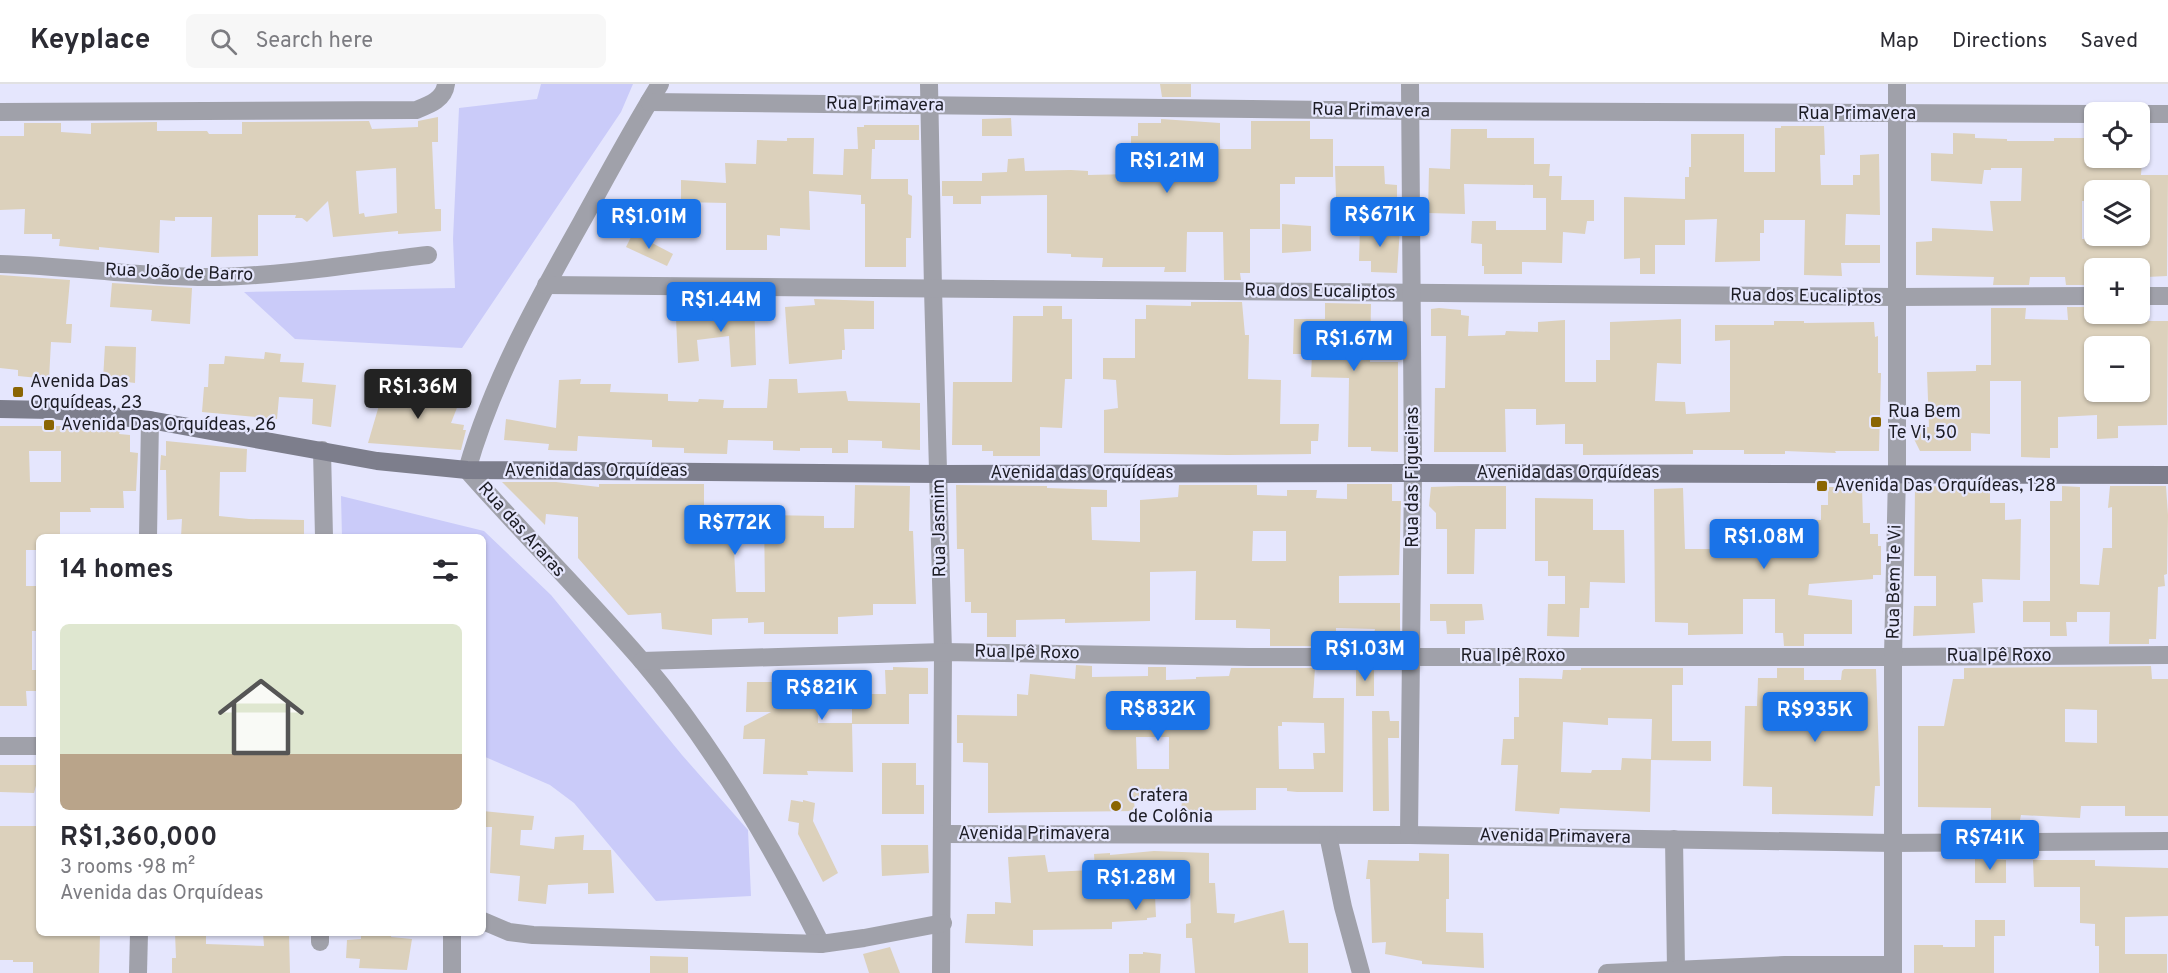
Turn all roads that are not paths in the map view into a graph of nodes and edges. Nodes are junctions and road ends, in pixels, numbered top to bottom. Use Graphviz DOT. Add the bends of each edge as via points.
graph roads {
  1 [pos="660,84"];
  2 [pos="929,84"];
  3 [pos="1410,84"];
  4 [pos="1897,84"];
  5 [pos="446,87"];
  6 [pos="648,102"];
  7 [pos="929,106"];
  8 [pos="1410,111"];
  9 [pos="0,112"];
  10 [pos="1897,114"];
  11 [pos="2084,114"];
  12 [pos="2150,114"];
  13 [pos="2168,114"];
  14 [pos="428,255"];
  15 [pos="0,264"];
  16 [pos="546,285"];
  17 [pos="933,289"];
  18 [pos="1412,293"];
  19 [pos="2084,296"];
  20 [pos="2150,296"];
  21 [pos="2168,296"];
  22 [pos="1898,297"];
  23 [pos="0,409"];
  24 [pos="150,420"];
  25 [pos="322,450"];
  26 [pos="467,470"];
  27 [pos="1413,472"];
  28 [pos="939,474"];
  29 [pos="1897,474"];
  30 [pos="2168,475"];
  31 [pos="148,534"];
  32 [pos="324,534"];
  33 [pos="943,652"];
  34 [pos="2168,655"];
  35 [pos="1412,656"];
  36 [pos="1893,657"];
  37 [pos="642,662"];
  38 [pos="0,746"];
  39 [pos="36,746"];
  40 [pos="943,834"];
  41 [pos="1409,834"];
  42 [pos="1328,835"];
  43 [pos="1674,839"];
  44 [pos="2168,841"];
  45 [pos="1893,843"];
  46 [pos="486,922"];
  47 [pos="943,923"];
  48 [pos="139,936"];
  49 [pos="452,936"];
  50 [pos="821,944"];
  51 [pos="1676,969"];
  52 [pos="1893,969"];
  53 [pos="138,973"];
  54 [pos="452,973"];
  55 [pos="941,973"];
  56 [pos="1361,973"];
  57 [pos="1607,973"];
  1 -- 6 [label="street, Rua das Araras"];
  2 -- 7 [label="street, Rua Jasmim"];
  3 -- 8 [label="street, Rua das Figueiras"];
  4 -- 10 [label="street, Rua Bem Te Vi"];
  5 -- 9 [label="street" via="438,100 416,110"];
  6 -- 7 [label="street, Rua Primavera"];
  6 -- 16 [label="street, Rua das Araras"];
  7 -- 8 [label="street, Rua Primavera"];
  7 -- 17 [label="street, Rua Jasmim"];
  8 -- 10 [label="street, Rua Primavera"];
  8 -- 18 [label="street, Rua das Figueiras"];
  10 -- 11 [label="street, Rua Primavera"];
  10 -- 22 [label="street, Rua Bem Te Vi"];
  12 -- 13 [label="street"];
  14 -- 15 [label="street, Rua João de Barro" via="218,277"];
  16 -- 17 [label="street, Rua dos Eucaliptos"];
  16 -- 26 [label="street, Rua das Araras" via="491,397"];
  17 -- 18 [label="street, Rua dos Eucaliptos"];
  17 -- 28 [label="street, Rua Jasmim"];
  18 -- 22 [label="street, Rua dos Eucaliptos"];
  18 -- 27 [label="street, Rua das Figueiras"];
  19 -- 22 [label="street, Rua dos Eucaliptos"];
  20 -- 21 [label="street"];
  22 -- 29 [label="street, Rua Bem Te Vi"];
  23 -- 24 [label="street, Avenida das Orquídeas"];
  24 -- 25 [label="street, Avenida das Orquídeas"];
  24 -- 31 [label="street"];
  25 -- 26 [label="street, Avenida das Orquídeas" via="377,461"];
  25 -- 32 [label="street"];
  26 -- 28 [label="street, Avenida das Orquídeas"];
  26 -- 37 [label="street, Rua das Araras"];
  27 -- 28 [label="street, Avenida das Orquídeas"];
  27 -- 29 [label="street, Avenida das Orquídeas"];
  27 -- 35 [label="street, Rua das Figueiras"];
  28 -- 33 [label="street, Rua Jasmim"];
  29 -- 30 [label="street, Avenida das Orquídeas"];
  29 -- 36 [label="street, Rua Bem Te Vi"];
  33 -- 35 [label="street, Rua Ipê Roxo"];
  33 -- 37 [label="street, Rua Ipê Roxo"];
  33 -- 40 [label="street, Rua Jasmim"];
  34 -- 36 [label="street, Rua Ipê Roxo"];
  35 -- 36 [label="street, Rua Ipê Roxo"];
  35 -- 41 [label="street, Rua das Figueiras"];
  36 -- 45 [label="street, Rua Bem Te Vi"];
  37 -- 50 [label="street, Rua das Araras" via="698,734 754,821"];
  38 -- 39 [label="street"];
  40 -- 42 [label="street, Avenida Primavera"];
  40 -- 47 [label="street, Rua Jasmim"];
  41 -- 42 [label="street, Avenida Primavera"];
  41 -- 43 [label="street, Avenida Primavera"];
  42 -- 56 [label="street"];
  43 -- 45 [label="street, Avenida Primavera"];
  43 -- 51 [label="street"];
  44 -- 45 [label="street, Avenida Primavera"];
  45 -- 52 [label="street, Rua Bem Te Vi"];
  46 -- 50 [label="street" via="509,932 533,935"];
  47 -- 50 [label="street"];
  47 -- 55 [label="street, Rua Jasmim"];
  48 -- 53 [label="street"];
  49 -- 54 [label="street"];
  51 -- 52 [label="street" via="1785,965"];
  51 -- 57 [label="street"];
}
